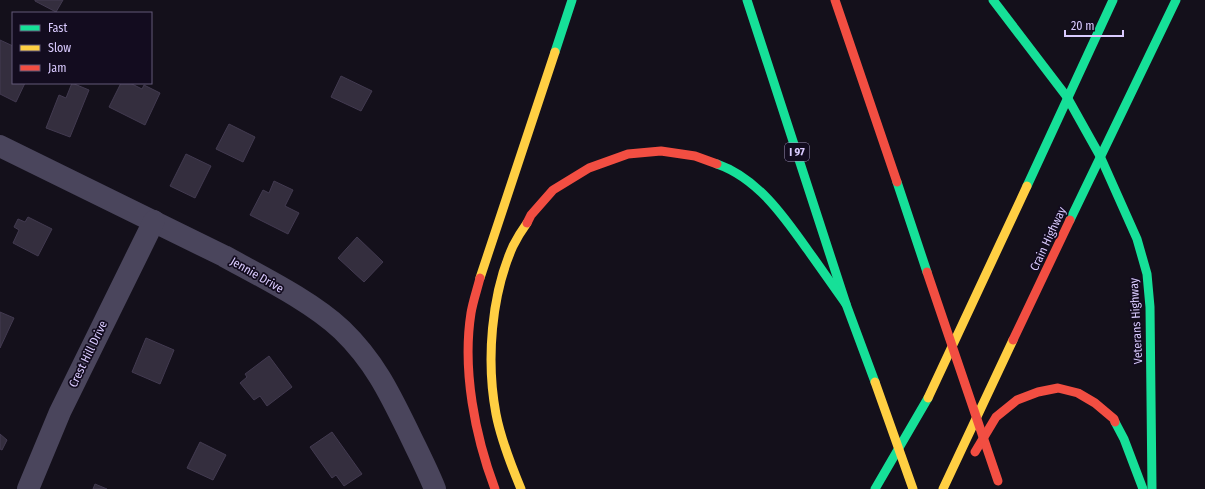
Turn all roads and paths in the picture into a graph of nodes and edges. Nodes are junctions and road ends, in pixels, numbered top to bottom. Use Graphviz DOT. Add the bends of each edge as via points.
graph roads {
  1 [pos="572,0"];
  2 [pos="747,0"];
  3 [pos="835,0"];
  4 [pos="993,0"];
  5 [pos="1113,0"];
  6 [pos="1176,0"];
  7 [pos="1067,97"];
  8 [pos="0,146"];
  9 [pos="1100,156"];
  10 [pos="154,221"];
  11 [pos="846,304"];
  12 [pos="969,463"];
  13 [pos="999,485"];
  14 [pos="28,489"];
  15 [pos="435,489"];
  16 [pos="495,489"];
  17 [pos="521,489"];
  18 [pos="875,489"];
  19 [pos="913,489"];
  20 [pos="943,489"];
  21 [pos="1143,489"];
  22 [pos="1152,489"];
  1 -- 16 [label="main road" via="480,278 470,319 470,368 475,419 486,467"];
  2 -- 11 [label="main road, I 97"];
  3 -- 13 [label="main road, bridge"];
  4 -- 7 [label="main road, Veterans Highway"];
  5 -- 7 [label="main road"];
  6 -- 9 [label="main road, Crain Highway"];
  7 -- 9 [label="main road, Veterans Highway"];
  7 -- 18 [label="main road" via="928,398"];
  8 -- 10 [label="street, Jennie Drive"];
  9 -- 20 [label="main road, Crain Highway"];
  9 -- 22 [label="main road, Veterans Highway" via="1136,239 1147,274 1150,307"];
  10 -- 14 [label="street, Crest Hill Drive" via="60,412"];
  10 -- 15 [label="street, Jennie Drive" via="260,276 321,313 342,330 379,374"];
  11 -- 17 [label="main road" via="782,212 755,186 729,168 695,156 661,151 628,154 589,168 553,190 531,215 513,246 500,284 493,322 491,365 496,414 509,460"];
  11 -- 19 [label="main road, I 97, bridge"];
  12 -- 21 [label="main road" via="996,417 1017,400 1058,388 1078,393 1096,403 1114,419"];
}
